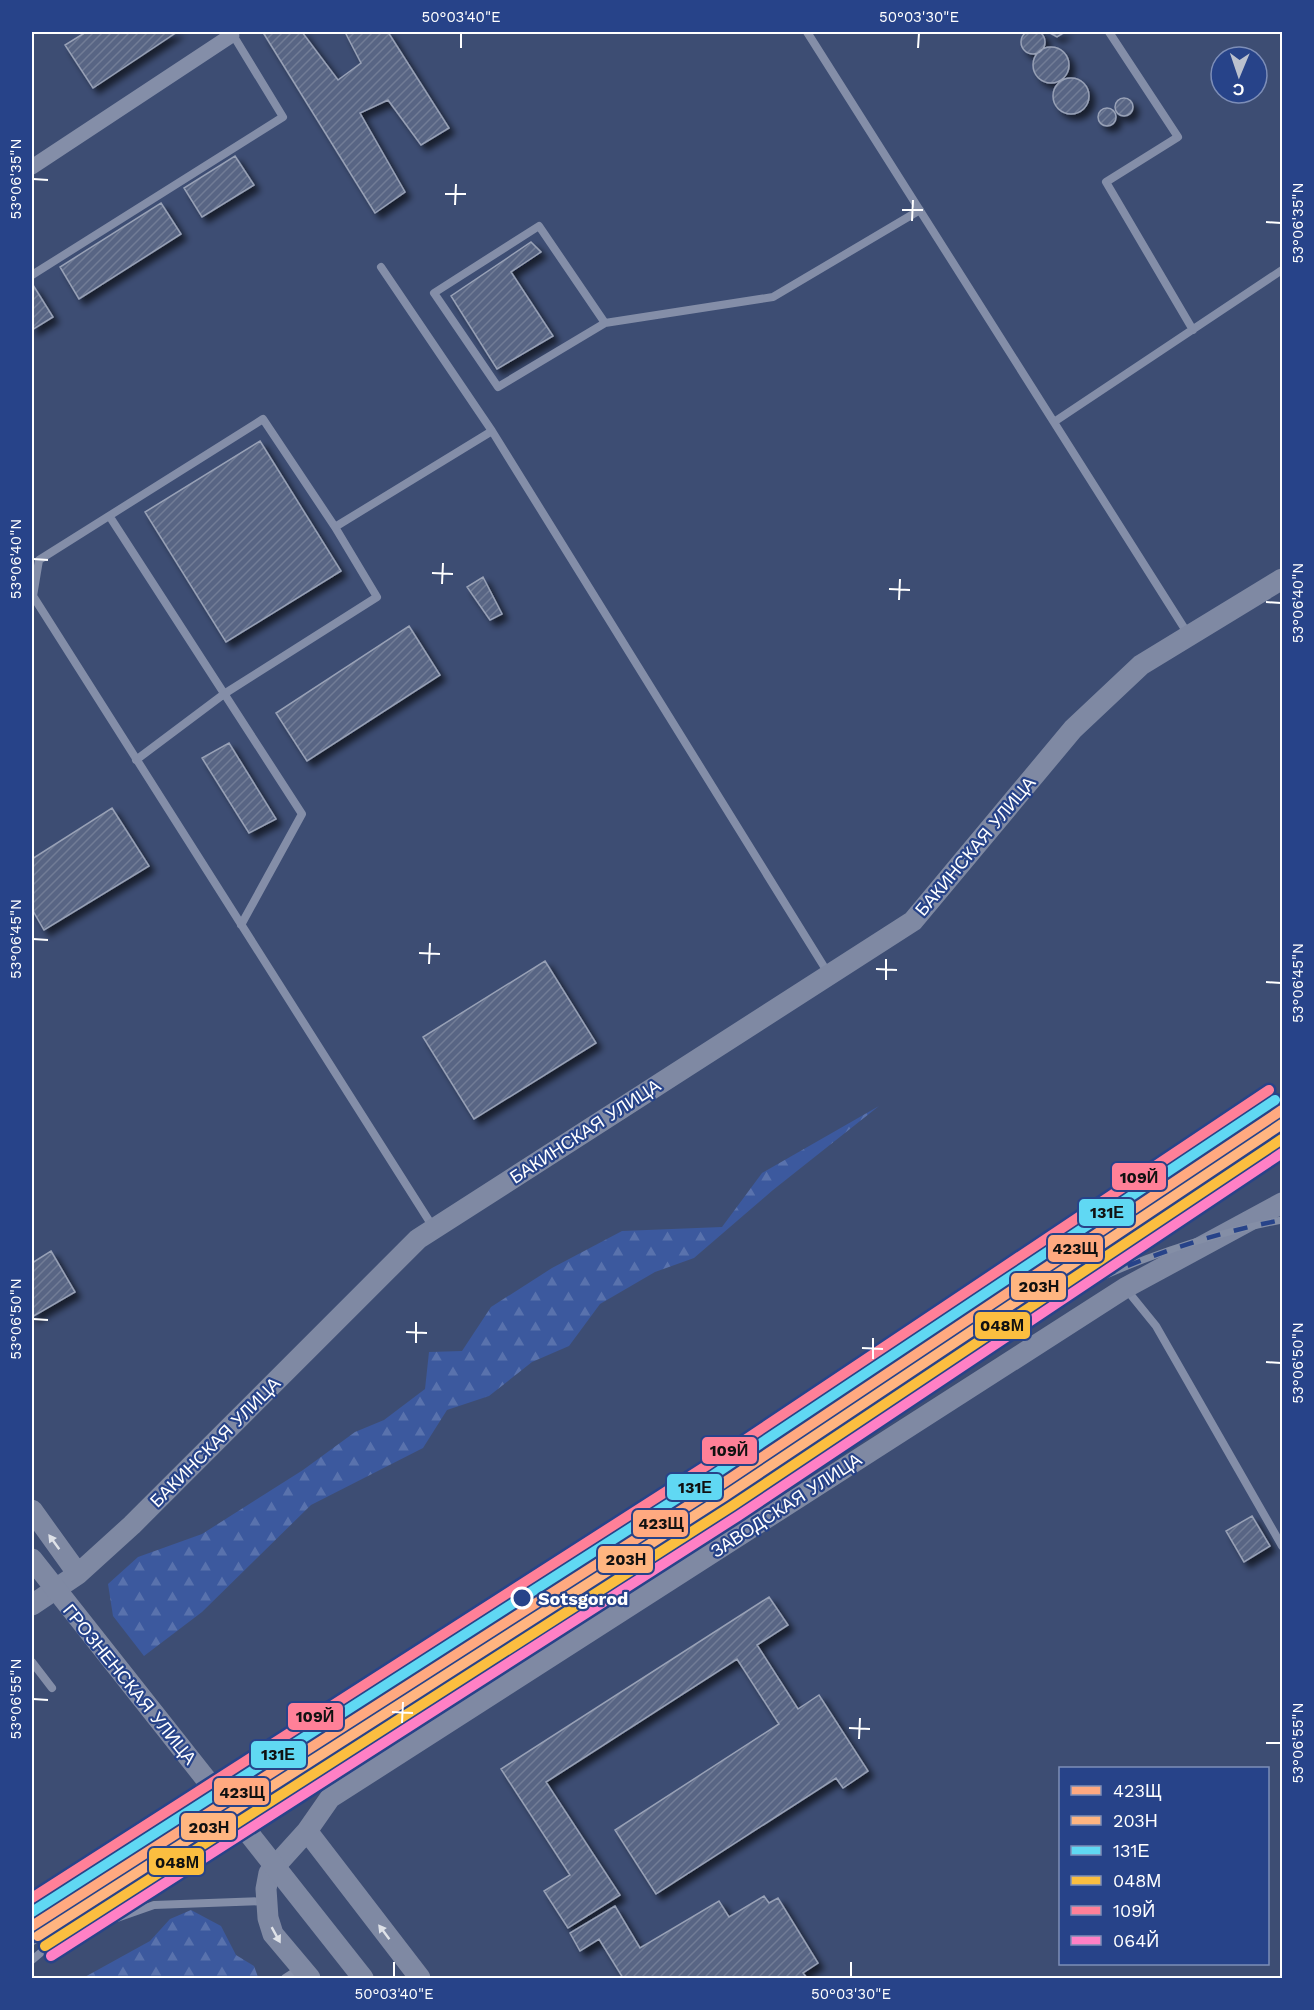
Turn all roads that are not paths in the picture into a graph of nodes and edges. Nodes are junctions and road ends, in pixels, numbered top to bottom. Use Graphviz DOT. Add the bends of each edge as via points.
graph roads {
  1 [pos="807,32"];
  2 [pos="1109,32"];
  3 [pos="234,33"];
  4 [pos="32,167"];
  5 [pos="920,210"];
  6 [pos="381,267"];
  7 [pos="1282,270"];
  8 [pos="32,275"];
  9 [pos="605,323"];
  10 [pos="1193,330"];
  11 [pos="1054,422"];
  12 [pos="492,431"];
  13 [pos="110,517"];
  14 [pos="335,527"];
  15 [pos="1282,579"];
  16 [pos="1189,636"];
  17 [pos="224,693"];
  18 [pos="136,760"];
  19 [pos="241,925"];
  20 [pos="829,974"];
  21 [pos="1282,1203"];
  22 [pos="434,1228"];
  23 [pos="1125,1288"];
  24 [pos="32,1510"];
  25 [pos="1282,1546"];
  26 [pos="32,1559"];
  27 [pos="78,1574"];
  28 [pos="32,1605"];
  29 [pos="32,1662"];
  30 [pos="52,1688"];
  31 [pos="307,1831"];
  32 [pos="267,1901"];
  33 [pos="32,1960"];
  34 [pos="298,1975"];
  35 [pos="363,1978"];
  36 [pos="420,1978"];
  1 -- 5 [label="lane"];
  2 -- 10 [label="lane" via="1178,137 1106,182"];
  3 -- 4 [label="street"];
  3 -- 8 [label="lane" via="283,117"];
  5 -- 9 [label="lane" via="773,297"];
  5 -- 11 [label="lane"];
  6 -- 12 [label="lane"];
  7 -- 10 [label="lane"];
  9 -- 9 [label="lane" via="498,387 435,293 539,226"];
  10 -- 11 [label="lane"];
  11 -- 16 [label="lane"];
  12 -- 14 [label="lane"];
  12 -- 20 [label="lane"];
  13 -- 14 [label="lane" via="263,419"];
  13 -- 17 [label="lane"];
  13 -- 18 [label="lane" via="39,560 33,596"];
  14 -- 17 [label="lane" via="377,597"];
  15 -- 16 [label="street, БАКИНСКАЯ УЛИЦА"];
  16 -- 20 [label="street, БАКИНСКАЯ УЛИЦА" via="1141,664 1073,729 913,921"];
  17 -- 18 [label="lane"];
  17 -- 19 [label="lane" via="302,814"];
  18 -- 19 [label="lane"];
  19 -- 22 [label="lane"];
  20 -- 22 [label="street, БАКИНСКАЯ УЛИЦА"];
  21 -- 23 [label="street, ЗАВОДСКАЯ УЛИЦА"];
  22 -- 27 [label="street, БАКИНСКАЯ УЛИЦА" via="418,1239"];
  23 -- 25 [label="lane" via="1156,1326"];
  23 -- 31 [label="street, ЗАВОДСКАЯ УЛИЦА" via="330,1798"];
  27 -- 24 [label="street, one-way"];
  26 -- 35 [label="street, ГРОЗНЕНСКАЯ УЛИЦА, bridge"];
  27 -- 28 [label="street, БАКИНСКАЯ УЛИЦА"];
  29 -- 30 [label="lane"];
  31 -- 32 [label="street, ЗАВОДСКАЯ УЛИЦА" via="269,1873"];
  36 -- 31 [label="street, one-way"];
  32 -- 33 [label="lane" via="154,1905 57,1939"];
  32 -- 34 [label="street, ЗАВОДСКАЯ УЛИЦА, one-way" via="273,1934"];
}
